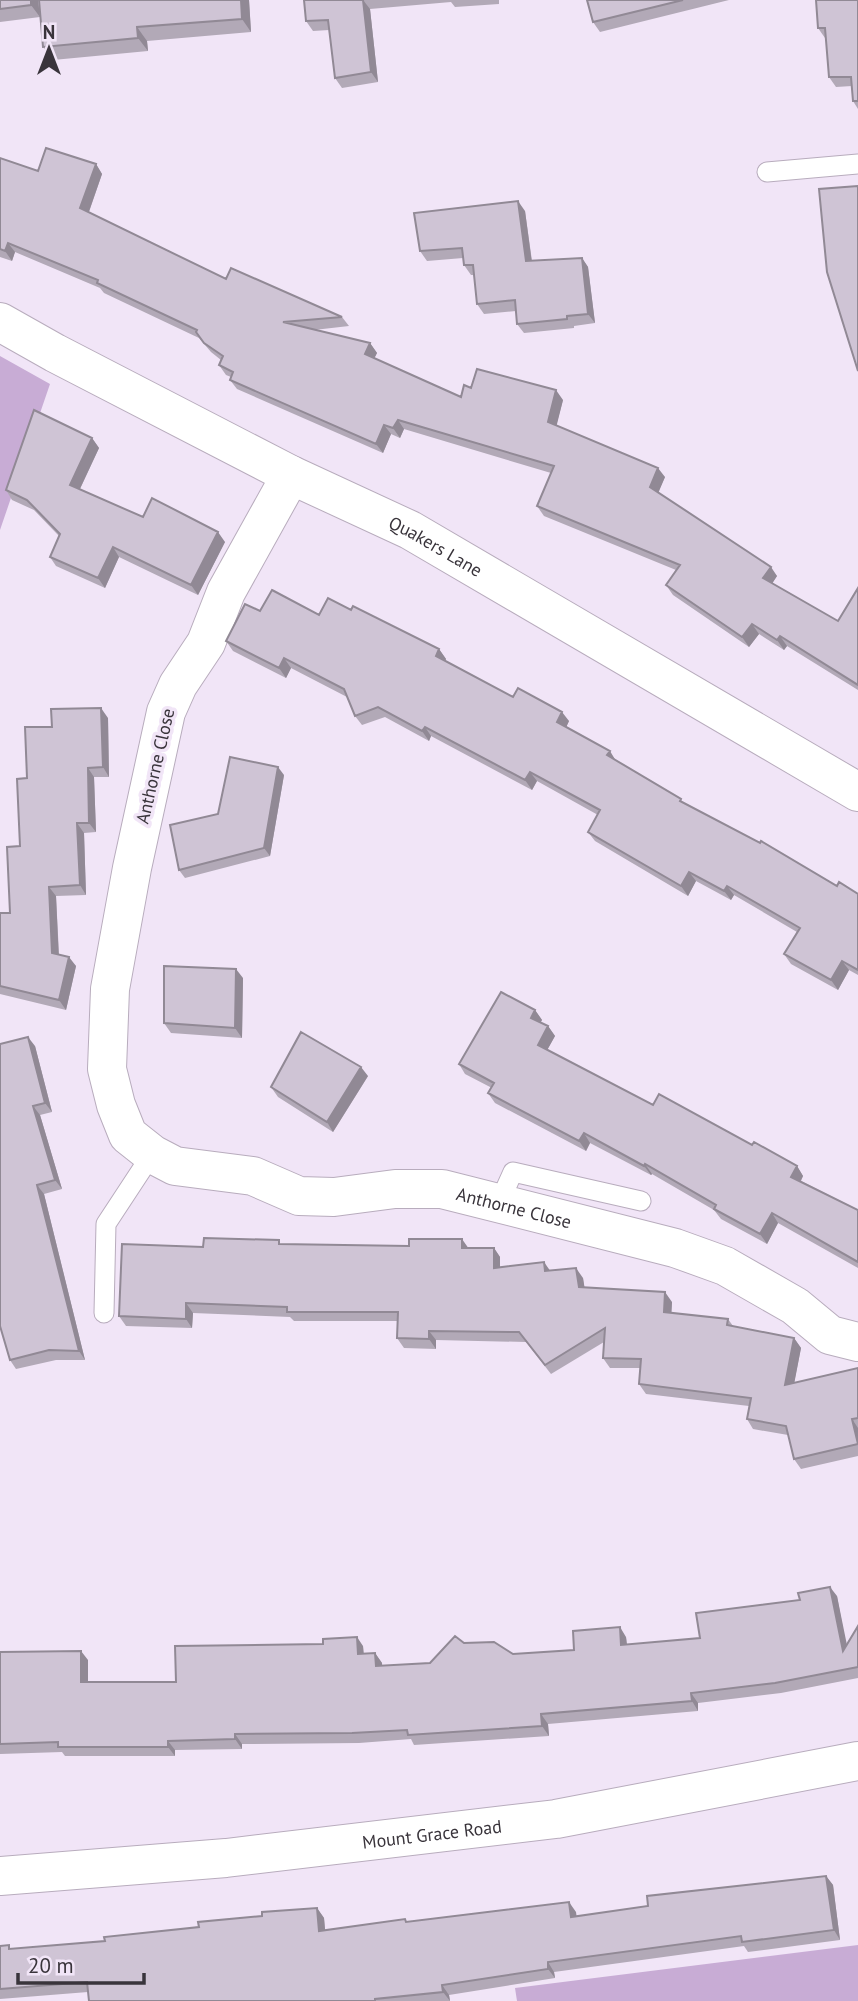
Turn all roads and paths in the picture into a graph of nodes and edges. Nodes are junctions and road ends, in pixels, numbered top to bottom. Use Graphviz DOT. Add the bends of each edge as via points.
graph roads {
  1 [pos="858,163"];
  2 [pos="767,172"];
  3 [pos="0,322"];
  4 [pos="291,475"];
  5 [pos="858,792"];
  6 [pos="152,1154"];
  7 [pos="641,1201"];
  8 [pos="499,1203"];
  9 [pos="104,1313"];
  10 [pos="858,1342"];
  11 [pos="858,1761"];
  12 [pos="0,1876"];
  1 -- 2 [label="lane"];
  3 -- 4 [label="street, Quakers Lane"];
  4 -- 5 [label="street, Quakers Lane" via="411,530"];
  4 -- 6 [label="street, Anthorne Close" via="166,712 132,868 110,989 107,1069 128,1135"];
  6 -- 8 [label="street, Anthorne Close" via="176,1166 253,1176 299,1196 442,1189"];
  6 -- 9 [label="lane" via="106,1224"];
  7 -- 8 [label="lane" via="513,1172"];
  8 -- 10 [label="street, Anthorne Close" via="675,1248 725,1266 795,1306 830,1335"];
  11 -- 12 [label="street, Mount Grace Road" via="556,1819 226,1858"];
}
